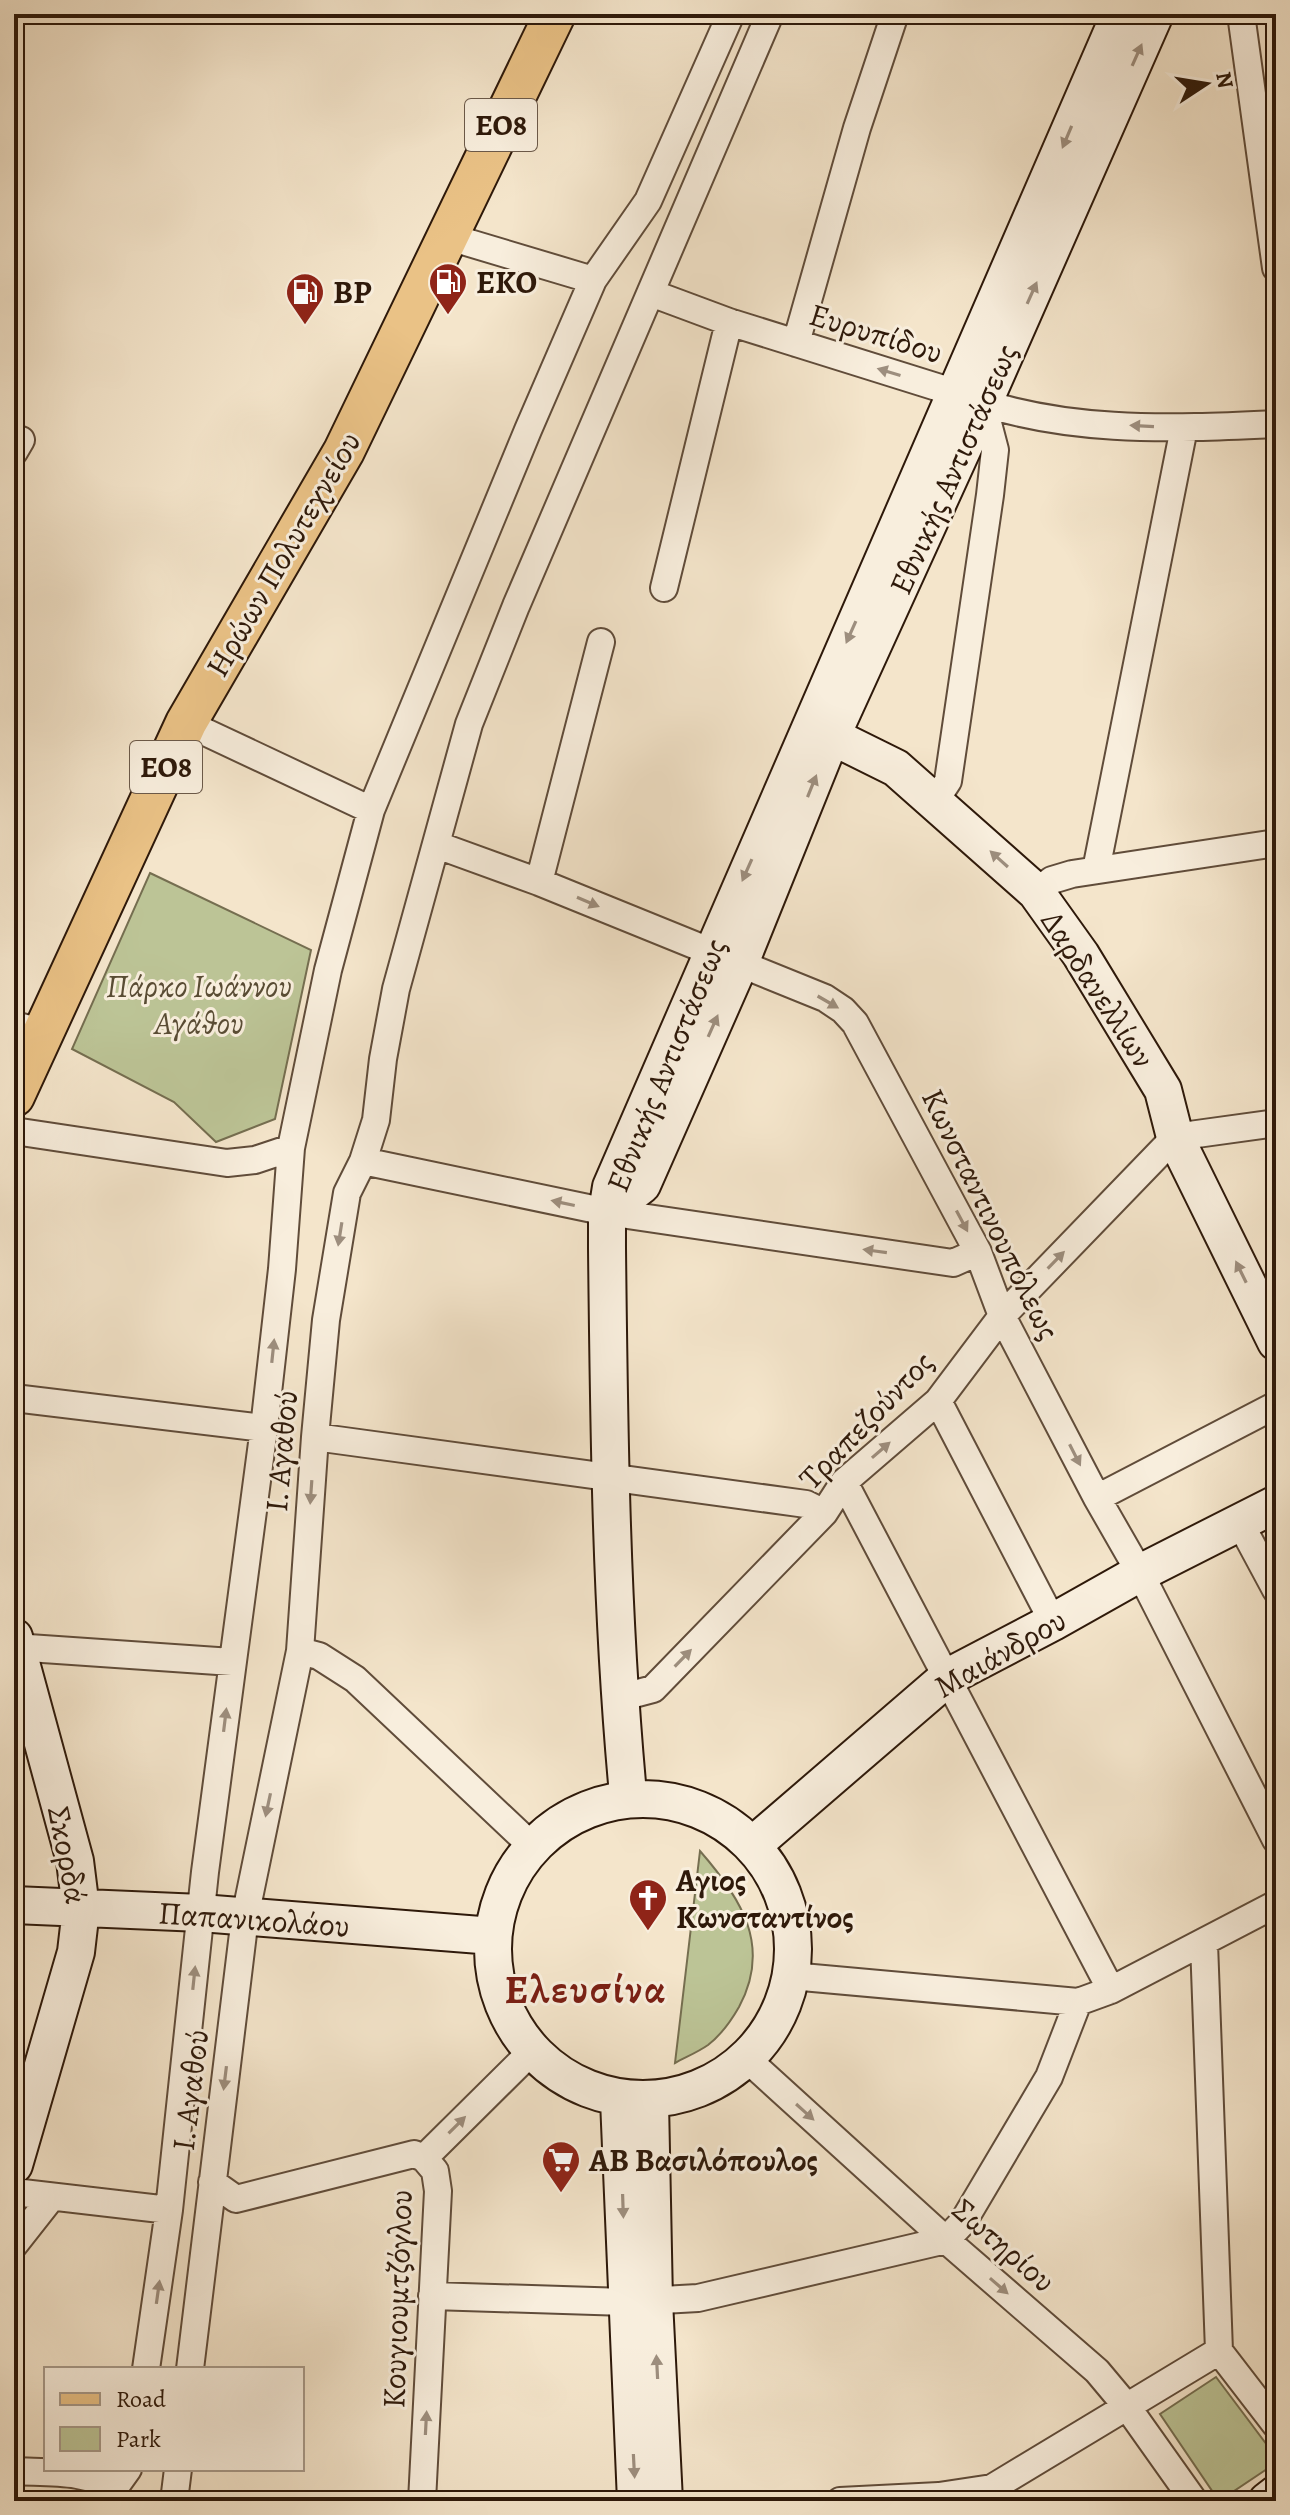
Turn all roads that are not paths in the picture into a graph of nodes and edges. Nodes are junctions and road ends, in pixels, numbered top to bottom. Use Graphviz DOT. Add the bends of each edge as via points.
graph roads {
  1 [pos="555,14"];
  2 [pos="731,14"];
  3 [pos="770,14"];
  4 [pos="895,14"];
  5 [pos="1120,14"];
  6 [pos="1155,14"];
  7 [pos="1241,14"];
  8 [pos="446,236"];
  9 [pos="1276,268"];
  10 [pos="593,280"];
  11 [pos="651,293"];
  12 [pos="729,322"];
  13 [pos="796,343"];
  14 [pos="970,399"];
  15 [pos="1276,424"];
  16 [pos="1184,428"];
  17 [pos="664,588"];
  18 [pos="601,642"];
  19 [pos="186,723"];
  20 [pos="821,730"];
  21 [pos="935,801"];
  22 [pos="371,810"];
  23 [pos="1276,843"];
  24 [pos="437,845"];
  25 [pos="1096,870"];
  26 [pos="539,882"];
  27 [pos="1036,892"];
  28 [pos="726,958"];
  29 [pos="28,1028"];
  30 [pos="14,1096"];
  31 [pos="1276,1123"];
  32 [pos="14,1131"];
  33 [pos="1175,1137"];
  34 [pos="291,1148"];
  35 [pos="363,1161"];
  36 [pos="607,1212"];
  37 [pos="978,1252"];
  38 [pos="1002,1316"];
  39 [pos="1276,1342"];
  40 [pos="14,1398"];
  41 [pos="938,1401"];
  42 [pos="1276,1405"];
  43 [pos="264,1428"];
  44 [pos="315,1437"];
  45 [pos="610,1477"];
  46 [pos="844,1482"];
  47 [pos="1097,1498"];
  48 [pos="1276,1504"];
  49 [pos="824,1513"];
  50 [pos="1240,1523"];
  51 [pos="1140,1573"];
  52 [pos="1276,1590"];
  53 [pos="1053,1622"];
  54 [pos="15,1644"];
  55 [pos="300,1651"];
  56 [pos="232,1662"];
  57 [pos="948,1677"];
  58 [pos="619,1698"];
  59 [pos="628,1794"];
  60 [pos="1276,1840"];
  61 [pos="753,1845"];
  62 [pos="533,1847"];
  63 [pos="1276,1904"];
  64 [pos="14,1905"];
  65 [pos="81,1909"];
  66 [pos="201,1913"];
  67 [pos="245,1917"];
  68 [pos="493,1936"];
  69 [pos="1204,1943"];
  70 [pos="791,1976"];
  71 [pos="1111,1990"];
  72 [pos="1078,2002"];
  73 [pos="531,2052"];
  74 [pos="748,2060"];
  75 [pos="635,2101"];
  76 [pos="424,2158"];
  77 [pos="14,2165"];
  78 [pos="212,2182"];
  79 [pos="14,2192"];
  80 [pos="51,2198"];
  81 [pos="169,2210"];
  82 [pos="946,2240"];
  83 [pos="14,2245"];
  84 [pos="432,2296"];
  85 [pos="640,2301"];
  86 [pos="1219,2351"];
  87 [pos="146,2367"];
  88 [pos="190,2367"];
  89 [pos="1128,2408"];
  90 [pos="1276,2425"];
  91 [pos="14,2471"];
  92 [pos="178,2471"];
  93 [pos="118,2487"];
  94 [pos="1276,2494"];
  95 [pos="973,2496"];
  96 [pos="174,2501"];
  97 [pos="422,2501"];
  98 [pos="636,2501"];
  99 [pos="664,2501"];
  100 [pos="840,2501"];
  101 [pos="1194,2501"];
  102 [pos="1267,2501"];
  1 -- 8 [label="main road, Ηρώων Πολυτεχνείου / ΕΟ8"];
  2 -- 10 [label="street" via="648,201"];
  3 -- 11 [label="street, Ι. Αγαθού"];
  4 -- 13 [label="street"];
  5 -- 14 [label="street, Εθνικής Αντιστάσεως, one-way"];
  14 -- 6 [label="street, Εθνικής Αντιστάσεως, one-way"];
  7 -- 9 [label="street"];
  8 -- 10 [label="street"];
  8 -- 19 [label="main road, Ηρώων Πολυτεχνείου / ΕΟ8" via="344,451"];
  10 -- 22 [label="street"];
  11 -- 12 [label="street, Ευρυπίδου"];
  11 -- 24 [label="street, Ι. Αγαθού" via="469,724"];
  12 -- 13 [label="street, Ευρυπίδου"];
  12 -- 17 [label="street"];
  14 -- 13 [label="street, Ευρυπίδου, one-way"];
  16 -- 14 [label="street, Ευρυπίδου, one-way" via="1084,423"];
  14 -- 20 [label="street, Εθνικής Αντιστάσεως"];
  14 -- 21 [label="street" via="995,450 948,781"];
  15 -- 16 [label="street, Ευρυπίδου"];
  16 -- 25 [label="street"];
  18 -- 26 [label="street"];
  19 -- 22 [label="street"];
  19 -- 29 [label="main road, Ηρώων Πολυτεχνείου / ΕΟ8"];
  20 -- 21 [label="street, Δαρδανελλίων" via="896,768"];
  20 -- 28 [label="street, Εθνικής Αντιστάσεως"];
  27 -- 21 [label="street, Δαρδανελλίων, one-way"];
  22 -- 34 [label="street" via="328,970"];
  23 -- 25 [label="street"];
  24 -- 26 [label="street, Κωνσταντινουπόλεως"];
  24 -- 35 [label="street, Ι. Αγαθού" via="396,989 376,1120"];
  25 -- 27 [label="street" via="1052,880"];
  26 -- 28 [label="street, Κωνσταντινουπόλεως, one-way"];
  27 -- 33 [label="street, Δαρδανελλίων" via="1163,1090"];
  28 -- 36 [label="street, Εθνικής Αντιστάσεως" via="623,1159"];
  28 -- 37 [label="street, Κωνσταντινουπόλεως, one-way" via="825,998 855,1023"];
  29 -- 30 [label="main road, Ηρώων Πολυτεχνείου / ΕΟ8"];
  31 -- 33 [label="street"];
  32 -- 34 [label="street" via="227,1163"];
  38 -- 33 [label="street, Τραπεζούντος, one-way"];
  39 -- 33 [label="street, Δαρδανελλίων, one-way"];
  43 -- 34 [label="street, one-way"];
  36 -- 35 [label="street, one-way"];
  35 -- 44 [label="street, Ι. Αγαθού, one-way" via="347,1193 326,1320"];
  37 -- 36 [label="street, one-way" via="953,1263"];
  36 -- 45 [label="street, Εθνικής Αντιστάσεως"];
  37 -- 38 [label="street, Κωνσταντινουπόλεως"];
  38 -- 41 [label="street, Τραπεζούντος"];
  38 -- 47 [label="street, Κωνσταντινουπόλεως, one-way"];
  40 -- 43 [label="street"];
  46 -- 41 [label="street, Τραπεζούντος, one-way"];
  41 -- 53 [label="street"];
  42 -- 47 [label="street"];
  43 -- 56 [label="street"];
  44 -- 45 [label="street"];
  44 -- 55 [label="street, Ι. Αγαθού, one-way"];
  45 -- 49 [label="street" via="806,1504"];
  45 -- 58 [label="street, Εθνικής Αντιστάσεως"];
  46 -- 49 [label="street, Τραπεζούντος"];
  46 -- 57 [label="street"];
  47 -- 51 [label="street, Κωνσταντινουπόλεως"];
  48 -- 50 [label="street, Μαιάνδρου"];
  58 -- 49 [label="street, Τραπεζούντος, one-way" via="653,1689"];
  50 -- 51 [label="street, Μαιάνδρου"];
  50 -- 52 [label="street"];
  51 -- 53 [label="street, Μαιάνδρου"];
  51 -- 60 [label="street, Κωνσταντινουπόλεως"];
  53 -- 57 [label="street, Μαιάνδρου"];
  54 -- 56 [label="street"];
  54 -- 65 [label="street, Σκορδά" via="75,1861"];
  55 -- 62 [label="street" via="319,1656 355,1679"];
  55 -- 67 [label="street, Ι. Αγαθού, one-way"];
  66 -- 56 [label="street, one-way"];
  57 -- 61 [label="street, Μαιάνδρου"];
  57 -- 71 [label="street"];
  58 -- 59 [label="street, Εθνικής Αντιστάσεως"];
  59 -- 61 [label="street" via="685,1804 728,1824"];
  59 -- 62 [label="street" via="563,1821"];
  61 -- 70 [label="street" via="785,1895 794,1939"];
  62 -- 68 [label="street" via="506,1888"];
  63 -- 69 [label="street"];
  64 -- 65 [label="street, Παπανικολάου"];
  65 -- 66 [label="street, Παπανικολάου"];
  65 -- 77 [label="street, Σκορδά" via="76,1952"];
  66 -- 67 [label="street, Παπανικολάου"];
  81 -- 66 [label="street, one-way"];
  67 -- 68 [label="street, Παπανικολάου"];
  67 -- 78 [label="street, Ι. Αγαθού, one-way"];
  68 -- 73 [label="street" via="496,1982 513,2025"];
  69 -- 71 [label="street"];
  69 -- 86 [label="street"];
  70 -- 72 [label="street"];
  70 -- 74 [label="street" via="775,2025"];
  71 -- 72 [label="street"];
  72 -- 82 [label="street" via="1049,2077 963,2222"];
  73 -- 75 [label="street" via="582,2088"];
  76 -- 73 [label="street, Κουγιουμτζόγλου, one-way"];
  74 -- 75 [label="street" via="707,2087"];
  74 -- 82 [label="street, Σωτηρίου, one-way"];
  75 -- 85 [label="street"];
  76 -- 78 [label="street" via="414,2154 236,2199"];
  76 -- 84 [label="street, Κουγιουμτζόγλου" via="435,2171 438,2191"];
  78 -- 88 [label="street, Ι. Αγαθού"];
  79 -- 80 [label="street"];
  80 -- 81 [label="street"];
  80 -- 83 [label="street"];
  87 -- 81 [label="street, one-way"];
  82 -- 85 [label="street" via="698,2298"];
  82 -- 89 [label="street, Σωτηρίου, one-way" via="1097,2371"];
  84 -- 85 [label="street"];
  97 -- 84 [label="street, Κουγιουμτζόγλου, one-way"];
  85 -- 98 [label="street, one-way"];
  99 -- 85 [label="street, one-way"];
  86 -- 89 [label="street"];
  86 -- 90 [label="street"];
  89 -- 95 [label="street"];
  89 -- 101 [label="street, Σωτηρίου"];
  91 -- 93 [label="street" via="80,2476"];
  92 -- 96 [label="street"];
  94 -- 102 [label="street"];
  95 -- 100 [label="street"];
}
